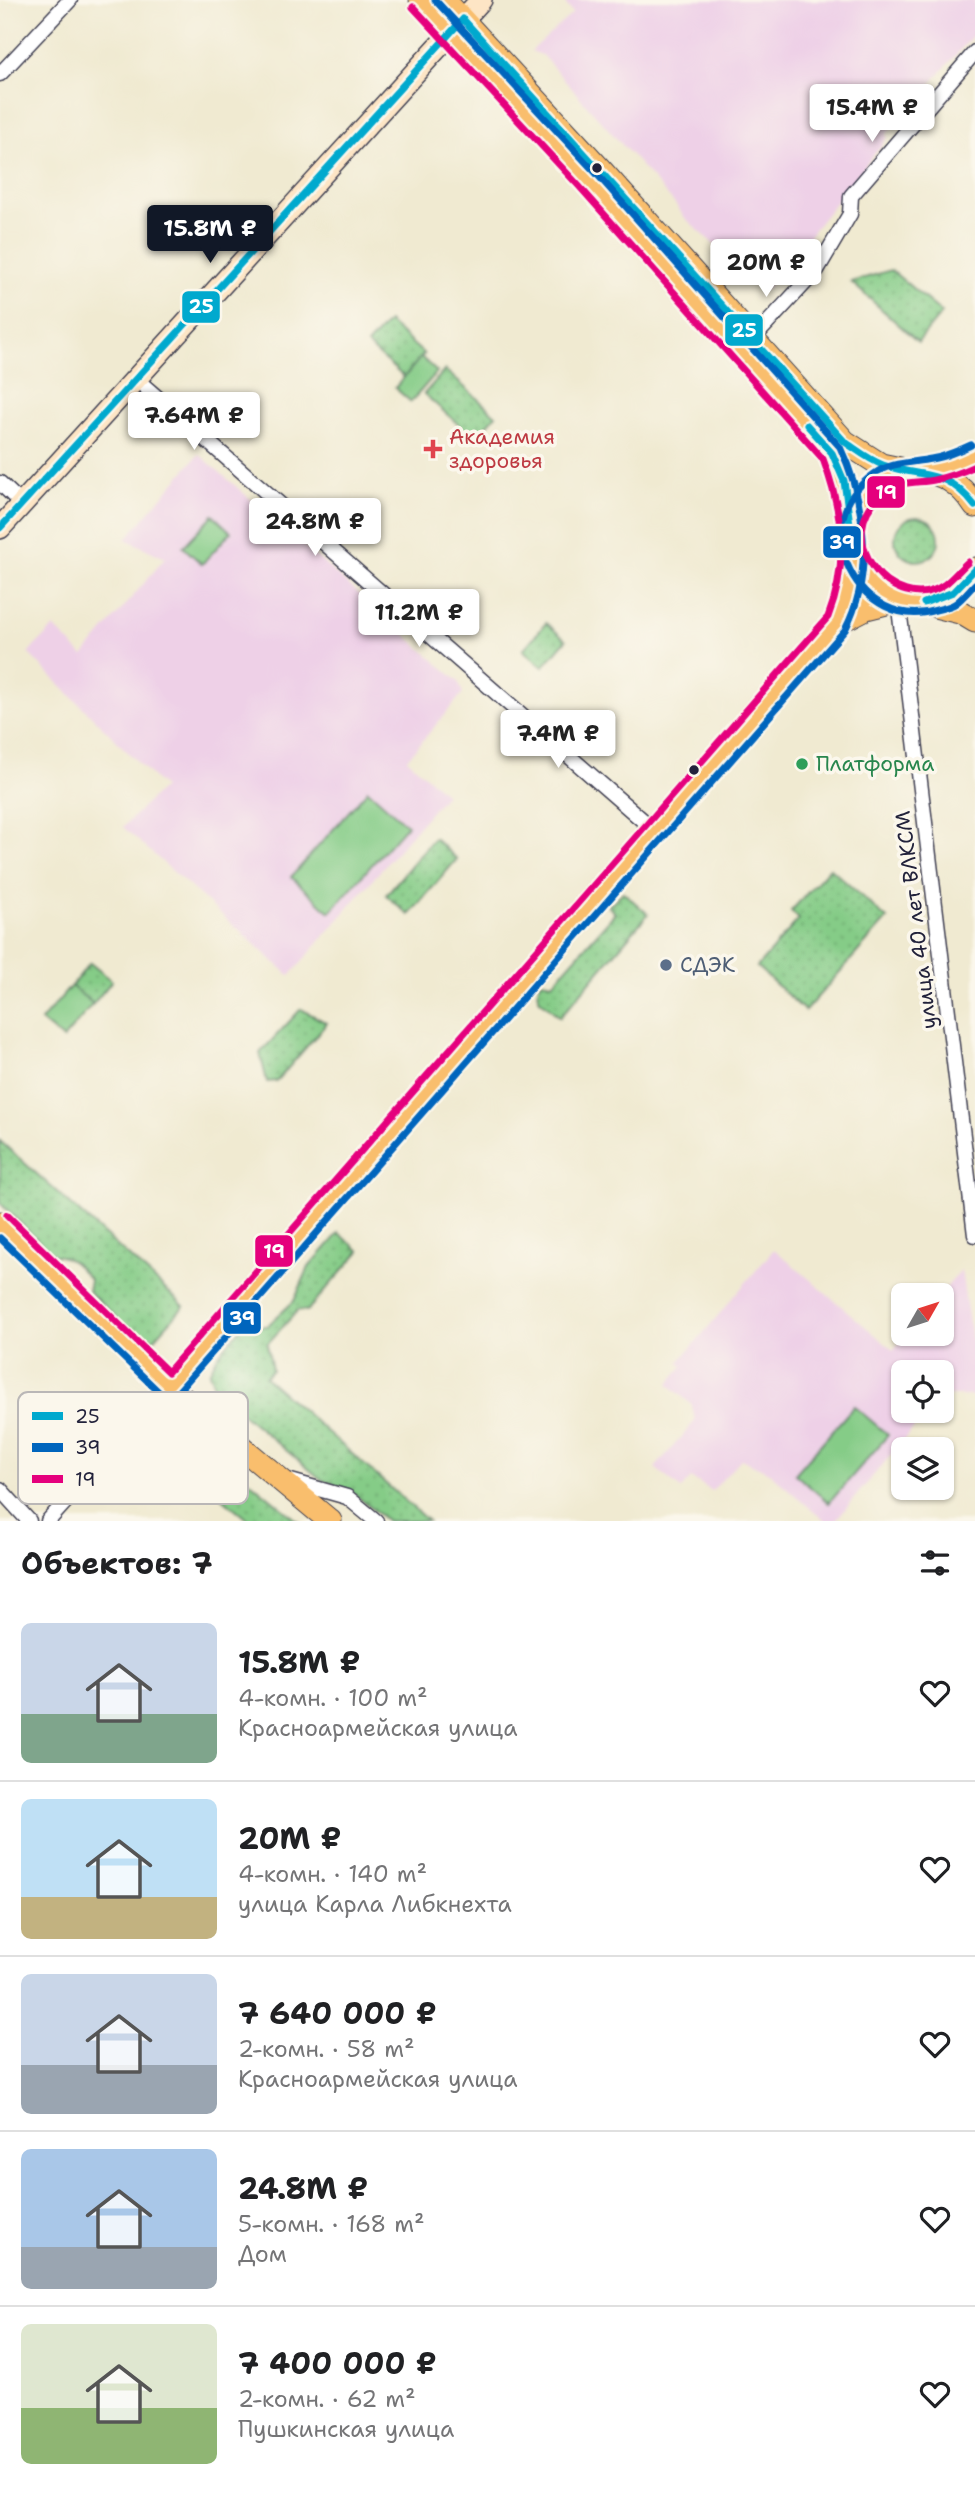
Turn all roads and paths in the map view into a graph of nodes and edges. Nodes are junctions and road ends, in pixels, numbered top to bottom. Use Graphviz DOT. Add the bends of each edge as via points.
graph roads {
  1 [pos="70,0"];
  2 [pos="421,0"];
  3 [pos="444,0"];
  4 [pos="481,0"];
  5 [pos="457,25"];
  6 [pos="975,52"];
  7 [pos="0,74"];
  8 [pos="755,354"];
  9 [pos="136,379"];
  10 [pos="975,455"];
  11 [pos="917,471"];
  12 [pos="0,483"];
  13 [pos="22,504"];
  14 [pos="975,506"];
  15 [pos="0,528"];
  16 [pos="851,531"];
  17 [pos="854,556"];
  18 [pos="975,569"];
  19 [pos="898,600"];
  20 [pos="924,603"];
  21 [pos="975,621"];
  22 [pos="836,623"];
  23 [pos="655,831"];
  24 [pos="0,1223"];
  25 [pos="975,1235"];
  26 [pos="169,1387"];
  27 [pos="164,1392"];
  28 [pos="175,1392"];
  29 [pos="248,1453"];
  30 [pos="277,1477"];
  31 [pos="0,1489"];
  32 [pos="63,1504"];
  33 [pos="29,1521"];
  34 [pos="48,1521"];
  35 [pos="330,1521"];
  36 [pos="376,1521"];
  1 -- 7 [label="street"];
  2 -- 5 [label="main road"];
  3 -- 5 [label="main road"];
  4 -- 5 [label="street"];
  5 -- 8 [label="main road"];
  5 -- 9 [label="street"];
  6 -- 8 [label="street" via="851,196 850,214 817,270"];
  8 -- 11 [label="main road" via="845,442 881,465"];
  8 -- 16 [label="main road" via="832,453 844,481"];
  9 -- 13 [label="street"];
  9 -- 23 [label="street"];
  10 -- 11 [label="main road" via="950,466"];
  11 -- 14 [label="main road" via="936,474 959,486"];
  11 -- 16 [label="main road" via="886,479 866,495"];
  12 -- 13 [label="street"];
  13 -- 15 [label="street"];
  16 -- 17 [label="main road"];
  17 -- 19 [label="main road" via="870,584"];
  17 -- 22 [label="main road" via="847,599"];
  18 -- 20 [label="main road" via="948,596"];
  19 -- 20 [label="main road"];
  19 -- 22 [label="main road" via="866,608"];
  19 -- 25 [label="street, улица 40 лет ВЛКСМ"];
  20 -- 21 [label="main road"];
  22 -- 23 [label="main road"];
  23 -- 26 [label="main road"];
  24 -- 26 [label="main road"];
  26 -- 27 [label="street"];
  26 -- 28 [label="main road"];
  29 -- 30 [label="main road"];
  30 -- 35 [label="main road"];
  30 -- 36 [label="street" via="346,1497"];
  31 -- 33 [label="street"];
  32 -- 34 [label="street"];
}
